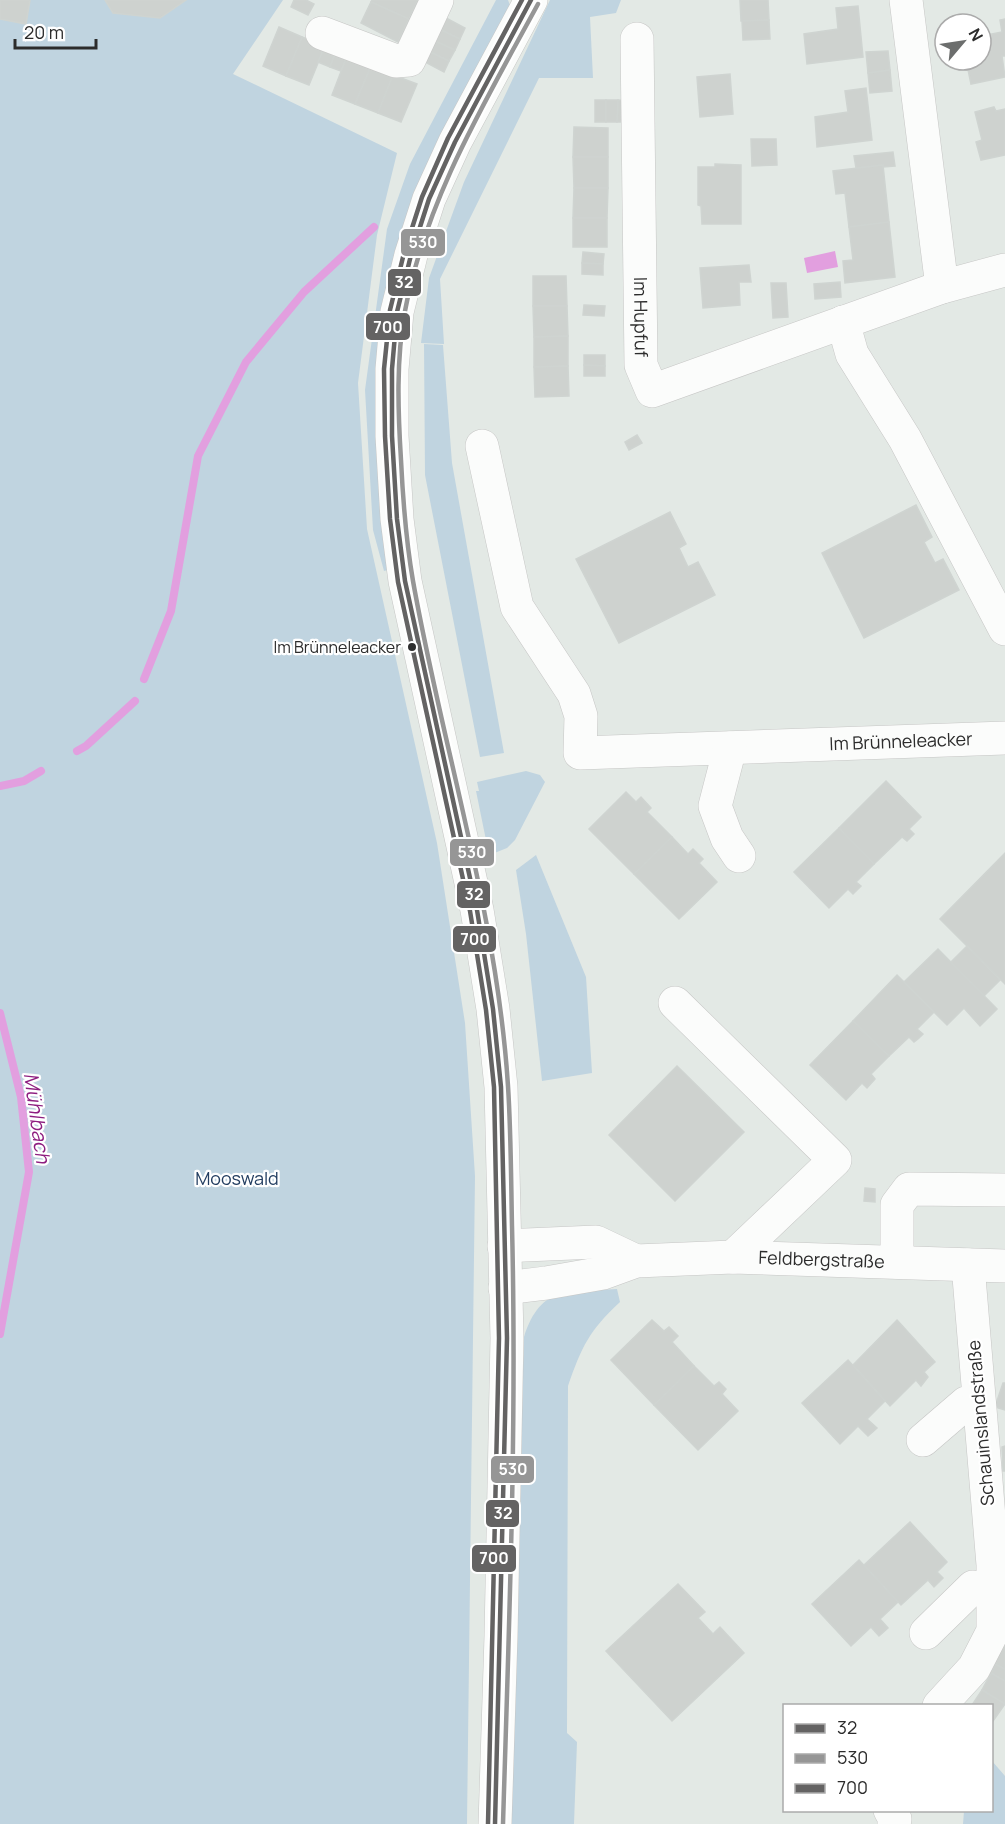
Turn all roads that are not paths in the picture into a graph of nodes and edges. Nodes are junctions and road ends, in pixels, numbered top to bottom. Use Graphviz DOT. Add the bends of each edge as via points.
graph roads {
  1 [pos="437,0"];
  2 [pos="531,0"];
  3 [pos="906,0"];
  4 [pos="322,33"];
  5 [pos="637,39"];
  6 [pos="1005,270"];
  7 [pos="942,286"];
  8 [pos="843,322"];
  9 [pos="482,446"];
  10 [pos="1005,629"];
  11 [pos="1005,738"];
  12 [pos="730,748"];
  13 [pos="739,856"];
  14 [pos="675,1003"];
  15 [pos="1005,1190"];
  16 [pos="504,1246"];
  17 [pos="732,1257"];
  18 [pos="636,1261"];
  19 [pos="897,1262"];
  20 [pos="968,1265"];
  21 [pos="1005,1266"];
  22 [pos="505,1288"];
  23 [pos="979,1403"];
  24 [pos="922,1440"];
  25 [pos="994,1590"];
  26 [pos="999,1632"];
  27 [pos="926,1633"];
  28 [pos="941,1704"];
  29 [pos="495,1824"];
  1 -- 4 [label="street" via="409,60 396,61"];
  2 -- 16 [label="street" via="429,199 397,312 392,369 397,519 405,581 477,910 489,987 500,1076"];
  3 -- 7 [label="street"];
  5 -- 8 [label="street, Im Hupfuf" via="641,365 652,391"];
  6 -- 7 [label="street, Im Hupfuf"];
  7 -- 8 [label="street, Im Hupfuf"];
  8 -- 10 [label="street" via="852,354 905,439"];
  9 -- 12 [label="street, Im Brünneleacker" via="517,607 574,694 580,716 580,753"];
  11 -- 12 [label="street, Im Brünneleacker"];
  12 -- 13 [label="street" via="715,806 727,838"];
  14 -- 17 [label="street" via="835,1160"];
  15 -- 19 [label="street" via="909,1189 897,1205"];
  16 -- 18 [label="street, Feldbergstraße" via="596,1242"];
  16 -- 22 [label="street"];
  17 -- 18 [label="street, Feldbergstraße"];
  17 -- 19 [label="street, Feldbergstraße"];
  18 -- 22 [label="street, Feldbergstraße" via="603,1273"];
  19 -- 20 [label="street, Feldbergstraße"];
  20 -- 21 [label="street, Feldbergstraße"];
  20 -- 23 [label="street, Schauinslandstraße"];
  22 -- 29 [label="street"];
  23 -- 24 [label="street" via="966,1403"];
  23 -- 25 [label="street, Schauinslandstraße"];
  25 -- 26 [label="street, Schauinslandstraße"];
  25 -- 27 [label="street" via="973,1587"];
  26 -- 28 [label="street, Schauinslandstraße" via="974,1668"];
}
